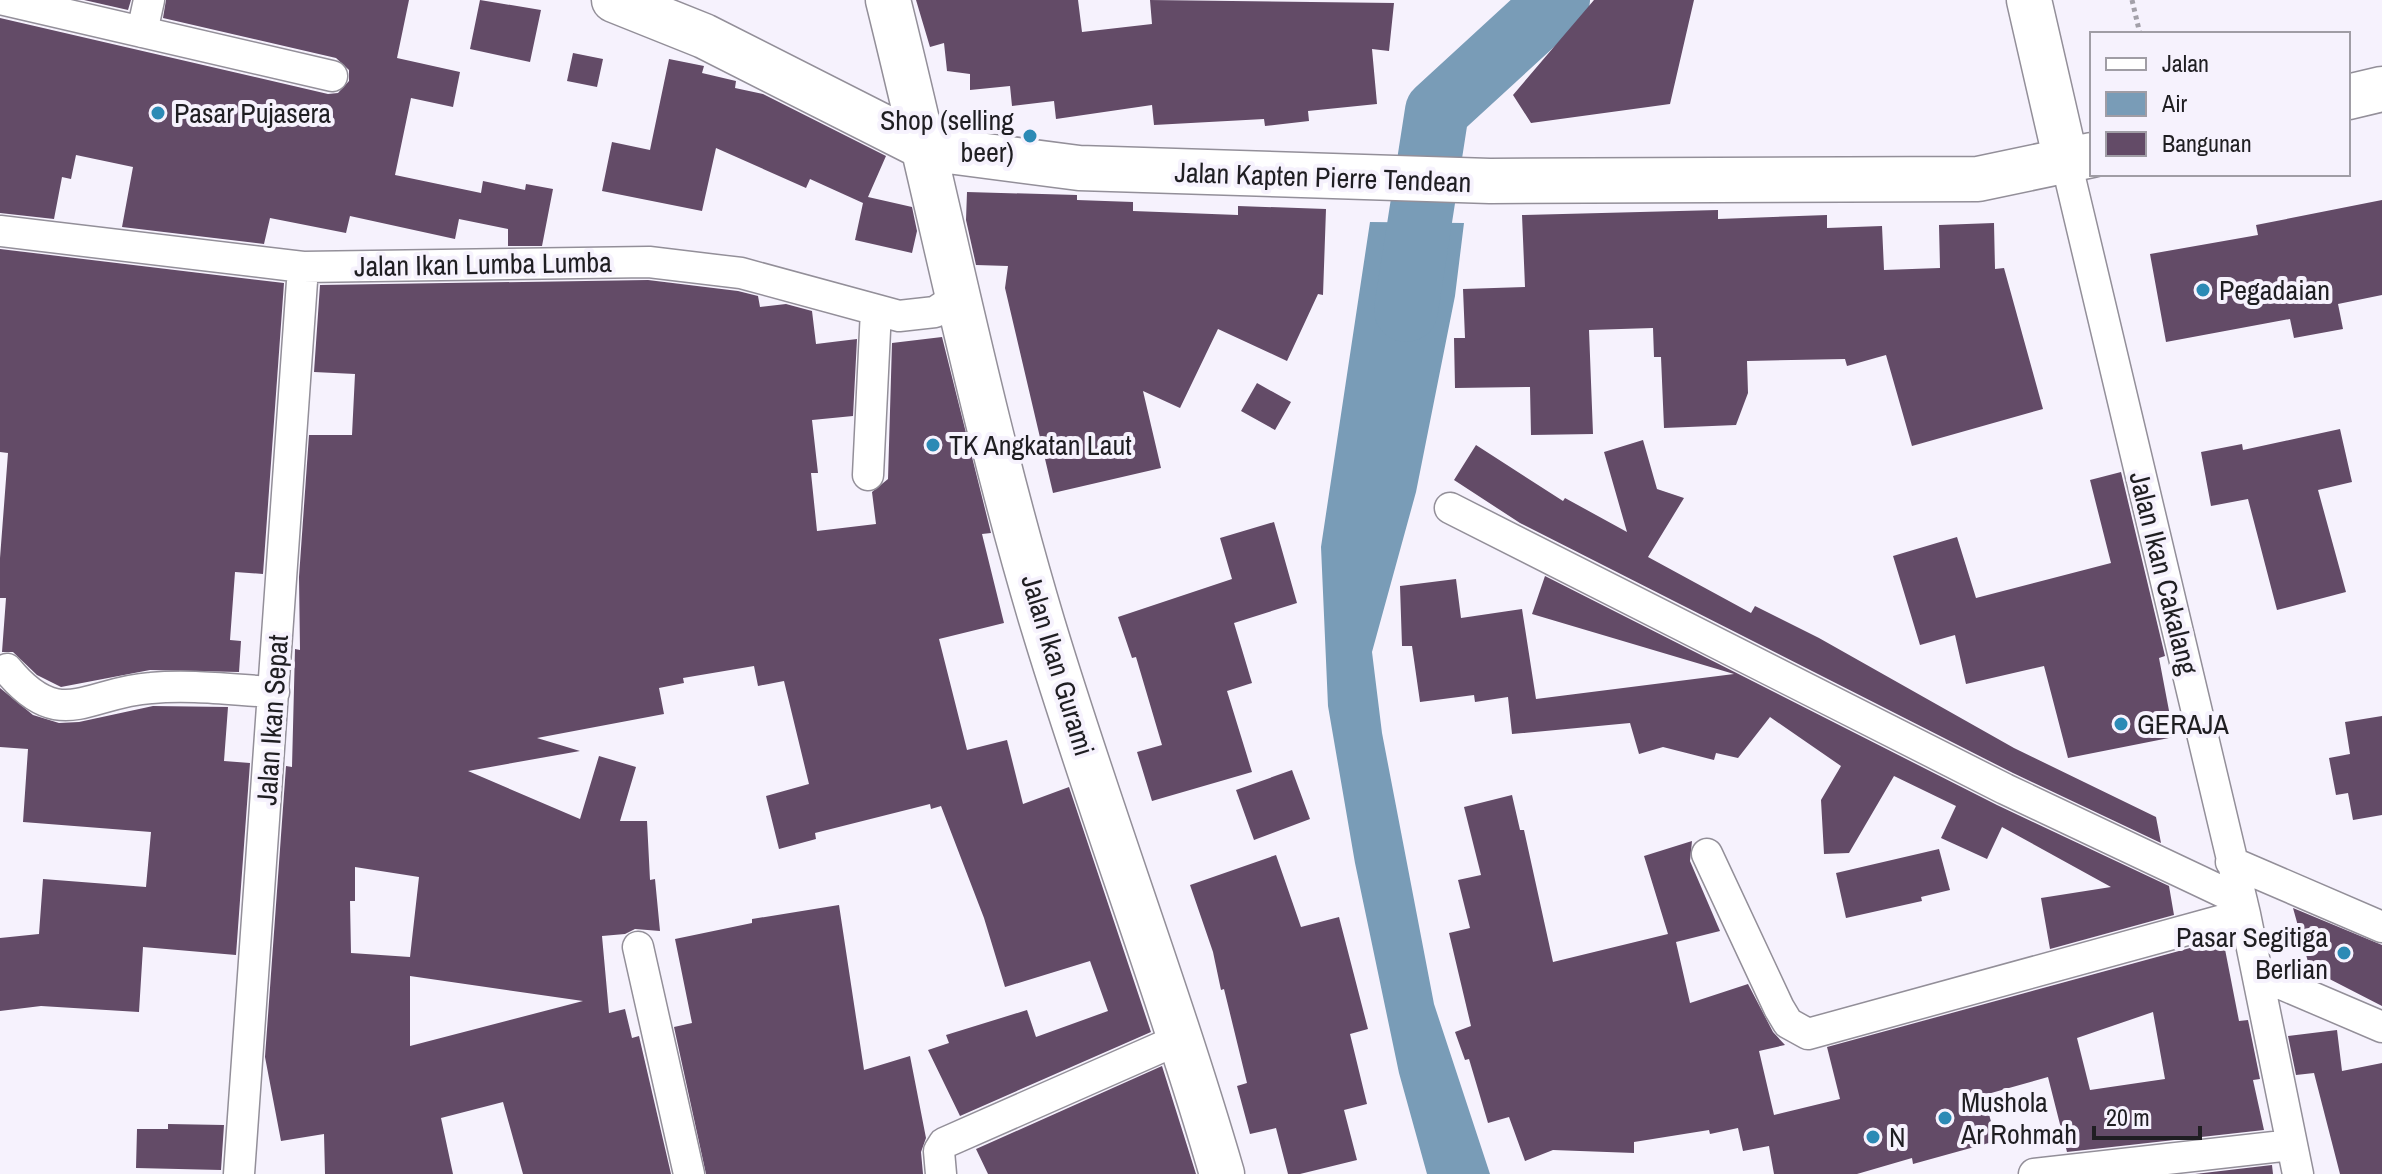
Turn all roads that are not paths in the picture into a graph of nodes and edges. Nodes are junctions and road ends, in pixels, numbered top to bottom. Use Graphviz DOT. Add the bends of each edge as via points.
graph roads {
  1 [pos="4,0"];
  2 [pos="149,0"];
  3 [pos="614,0"];
  4 [pos="888,0"];
  5 [pos="2029,0"];
  6 [pos="142,32"];
  7 [pos="332,76"];
  8 [pos="2382,89"];
  9 [pos="2350,97"];
  10 [pos="925,148"];
  11 [pos="2079,158"];
  12 [pos="0,231"];
  13 [pos="303,267"];
  14 [pos="956,298"];
  15 [pos="876,310"];
  16 [pos="868,475"];
  17 [pos="1450,508"];
  18 [pos="7,669"];
  19 [pos="274,692"];
  20 [pos="1707,854"];
  21 [pos="2231,862"];
  22 [pos="2243,908"];
  23 [pos="2382,927"];
  24 [pos="638,947"];
  25 [pos="2258,974"];
  26 [pos="2382,1027"];
  27 [pos="1182,1038"];
  28 [pos="2295,1160"];
  29 [pos="239,1174"];
  30 [pos="689,1174"];
  31 [pos="941,1174"];
  32 [pos="1222,1174"];
  33 [pos="2034,1174"];
  1 -- 6 [label="street"];
  2 -- 6 [label="street"];
  3 -- 10 [label="main road, Jalan Kapten Pierre Tendean" via="704,36"];
  4 -- 10 [label="main road, Jalan Ikan Gurami"];
  5 -- 11 [label="main road"];
  6 -- 7 [label="street"];
  8 -- 9 [label="main road"];
  10 -- 11 [label="main road, Jalan Kapten Pierre Tendean" via="1118,171 1490,181 1978,179"];
  10 -- 14 [label="main road, Jalan Ikan Gurami"];
  11 -- 21 [label="street, Jalan Ikan Cakalang"];
  12 -- 13 [label="street, Jalan Ikan Lumba Lumba"];
  13 -- 15 [label="street, Jalan Ikan Lumba Lumba" via="649,262 741,273"];
  13 -- 19 [label="street, Jalan Ikan Sepat"];
  14 -- 15 [label="street, Jalan Ikan Lumba Lumba" via="921,315"];
  14 -- 27 [label="main road, Jalan Ikan Gurami" via="1043,624"];
  15 -- 16 [label="street"];
  17 -- 22 [label="street"];
  18 -- 19 [label="street" via="33,698 67,705 151,688"];
  19 -- 29 [label="street, Jalan Ikan Sepat"];
  20 -- 22 [label="street" via="1779,1008 1788,1023 1808,1034"];
  21 -- 22 [label="street, Jalan Ikan Cakalang"];
  21 -- 23 [label="street"];
  22 -- 25 [label="street, Jalan Ikan Cakalang"];
  24 -- 30 [label="street"];
  25 -- 26 [label="street"];
  25 -- 28 [label="street, Jalan Ikan Cakalang"];
  27 -- 31 [label="street" via="944,1143 939,1151"];
  27 -- 32 [label="main road, Jalan Ikan Gurami"];
  28 -- 33 [label="street"];
}
